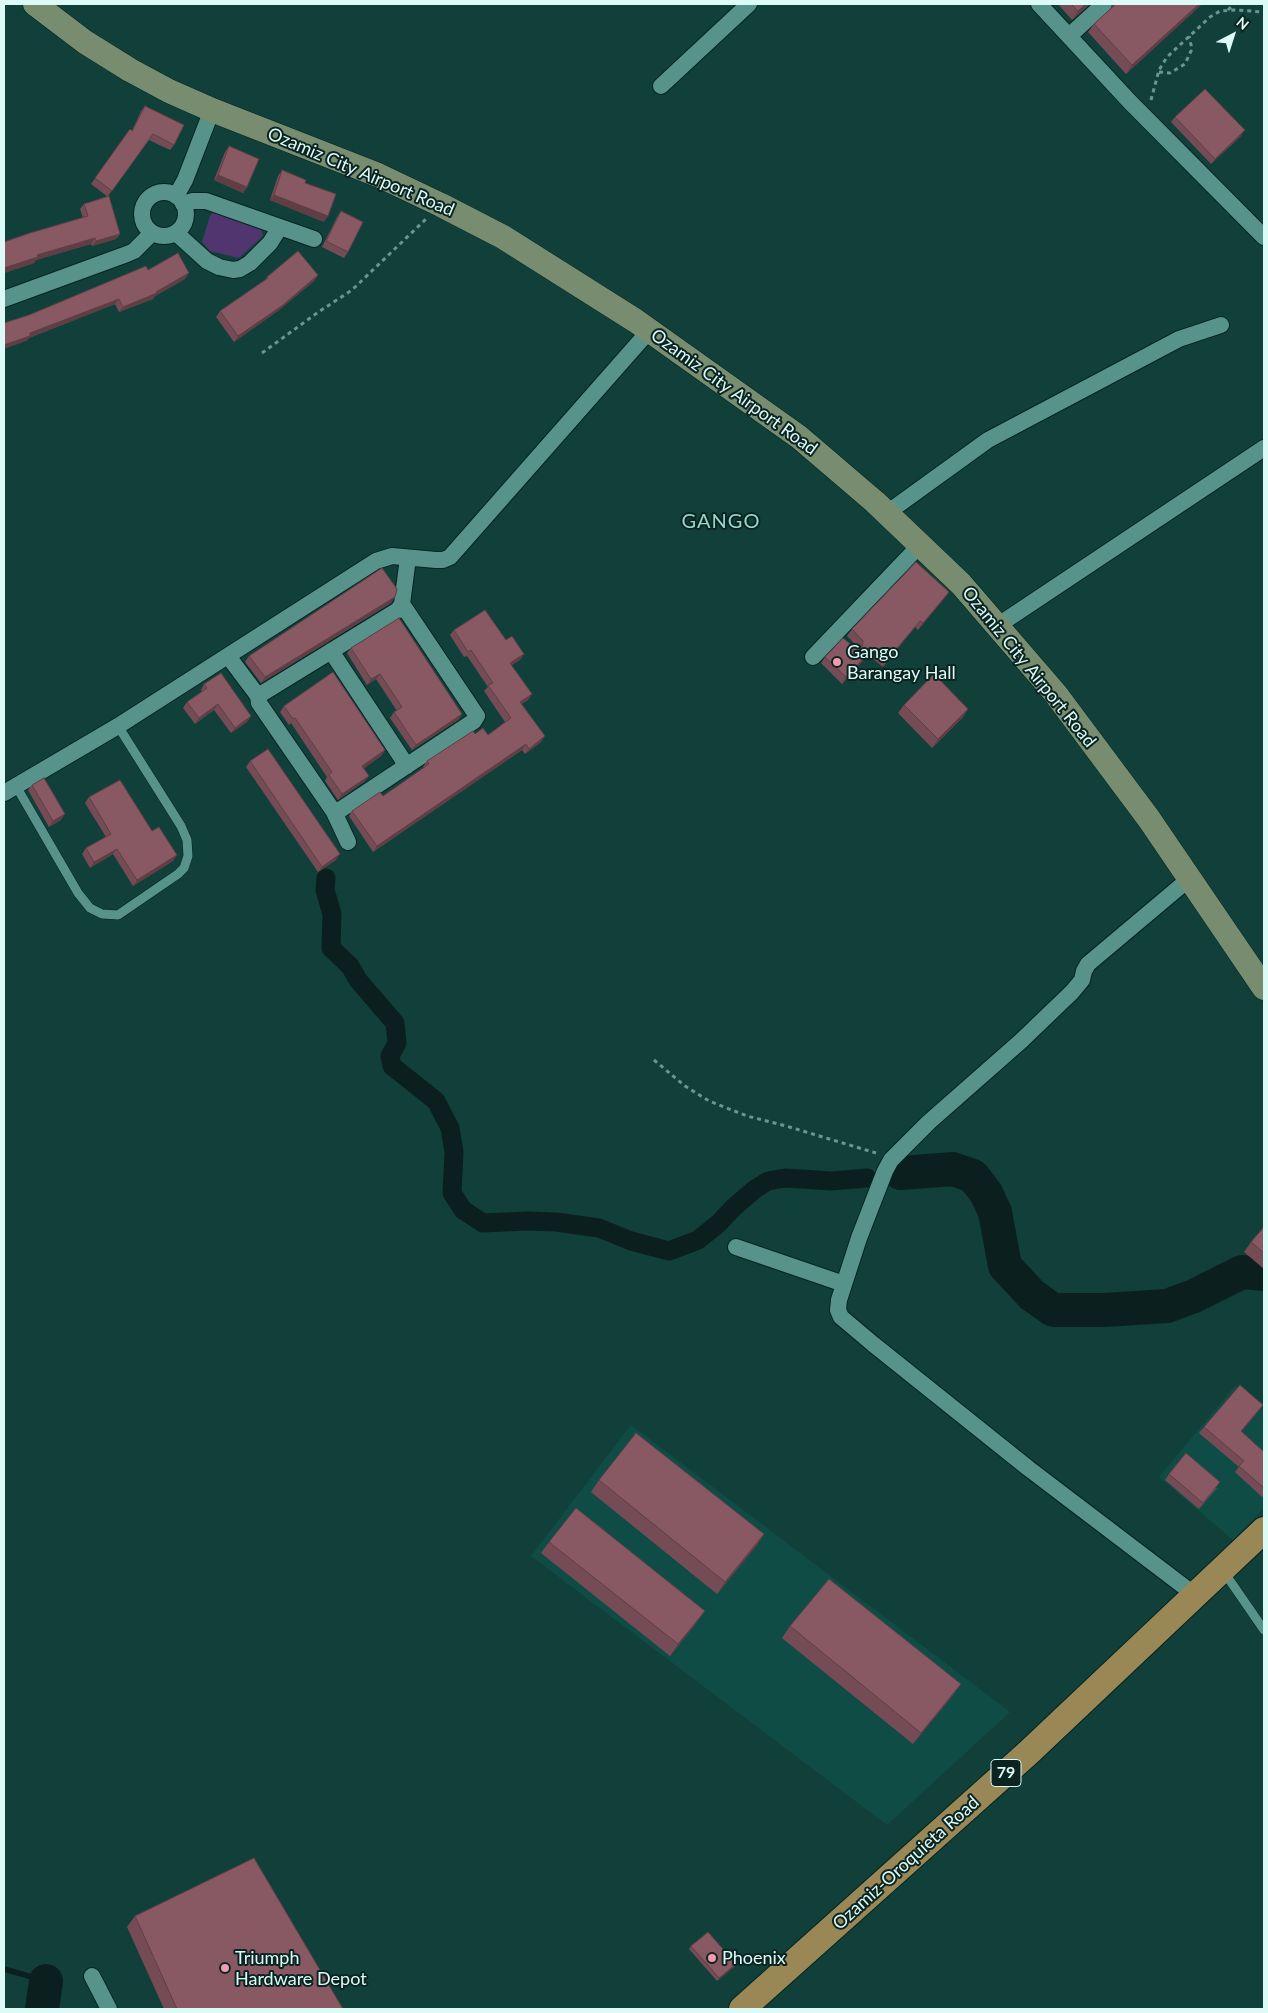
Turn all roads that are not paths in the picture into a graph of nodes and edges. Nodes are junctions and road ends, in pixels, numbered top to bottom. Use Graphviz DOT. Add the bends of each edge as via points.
graph roads {
  1 [pos="35,4"];
  2 [pos="749,4"];
  3 [pos="1039,4"];
  4 [pos="1104,4"];
  5 [pos="1069,36"];
  6 [pos="661,86"];
  7 [pos="212,110"];
  8 [pos="180,200"];
  9 [pos="280,227"];
  10 [pos="152,233"];
  11 [pos="176,233"];
  12 [pos="1264,237"];
  13 [pos="314,239"];
  14 [pos="4,299"];
  15 [pos="1220,326"];
  16 [pos="649,331"];
  17 [pos="1264,448"];
  18 [pos="887,513"];
  19 [pos="920,545"];
  20 [pos="408,558"];
  21 [pos="402,604"];
  22 [pos="997,626"];
  23 [pos="331,651"];
  24 [pos="228,656"];
  25 [pos="813,657"];
  26 [pos="258,696"];
  27 [pos="118,726"];
  28 [pos="407,766"];
  29 [pos="10,789"];
  30 [pos="334,812"];
  31 [pos="348,842"];
  32 [pos="1189,878"];
  33 [pos="1264,988"];
  34 [pos="736,1247"];
  35 [pos="844,1284"];
  36 [pos="1264,1530"];
  37 [pos="1222,1570"];
  38 [pos="1195,1595"];
  39 [pos="1264,1630"];
  40 [pos="92,1976"];
  41 [pos="109,2009"];
  42 [pos="742,2009"];
  1 -- 7 [label="main road, Ozamiz City Airport Road" via="85,42 130,70"];
  2 -- 6 [label="street"];
  3 -- 5 [label="street"];
  4 -- 5 [label="street"];
  5 -- 12 [label="street" via="1147,120"];
  7 -- 8 [label="street"];
  7 -- 16 [label="main road, Ozamiz City Airport Road" via="441,204 503,237"];
  8 -- 9 [label="street" via="206,201"];
  8 -- 10 [label="street" via="164,192 148,200 142,217"];
  8 -- 11 [label="street" via="186,215"];
  9 -- 11 [label="street" via="270,243 250,263 233,270 207,261"];
  9 -- 13 [label="street"];
  10 -- 11 [label="street" via="164,236"];
  10 -- 14 [label="street" via="134,251"];
  15 -- 18 [label="street" via="1179,339 988,440"];
  16 -- 18 [label="main road, Ozamiz City Airport Road" via="799,437"];
  16 -- 20 [label="street" via="450,557 443,560"];
  17 -- 22 [label="street"];
  18 -- 19 [label="main road, Ozamiz City Airport Road"];
  19 -- 22 [label="main road, Ozamiz City Airport Road" via="961,584"];
  19 -- 25 [label="street" via="838,636"];
  20 -- 21 [label="street"];
  20 -- 24 [label="street" via="392,556 376,561"];
  21 -- 23 [label="street" via="398,610"];
  21 -- 28 [label="street" via="478,716"];
  22 -- 32 [label="main road, Ozamiz City Airport Road" via="1055,693"];
  23 -- 26 [label="street"];
  23 -- 28 [label="street"];
  24 -- 26 [label="street"];
  24 -- 27 [label="street"];
  26 -- 30 [label="street" via="259,703"];
  27 -- 29 [label="street"];
  27 -- 29 [label="lane" via="181,826 187,840 188,856 178,874 118,915 102,914 90,908"];
  28 -- 30 [label="street"];
  30 -- 31 [label="street"];
  32 -- 33 [label="main road, Ozamiz City Airport Road"];
  32 -- 35 [label="street" via="1088,964 1082,980 1072,992 894,1158 885,1171"];
  34 -- 35 [label="street"];
  35 -- 38 [label="street" via="838,1310 842,1317 1028,1468"];
  36 -- 37 [label="main road, Ozamiz-Oroquieta Road / 79"];
  37 -- 38 [label="main road, Ozamiz-Oroquieta Road / 79"];
  37 -- 39 [label="lane"];
  38 -- 42 [label="main road, Ozamiz-Oroquieta Road / 79" via="1028,1753"];
  40 -- 41 [label="street"];
}
